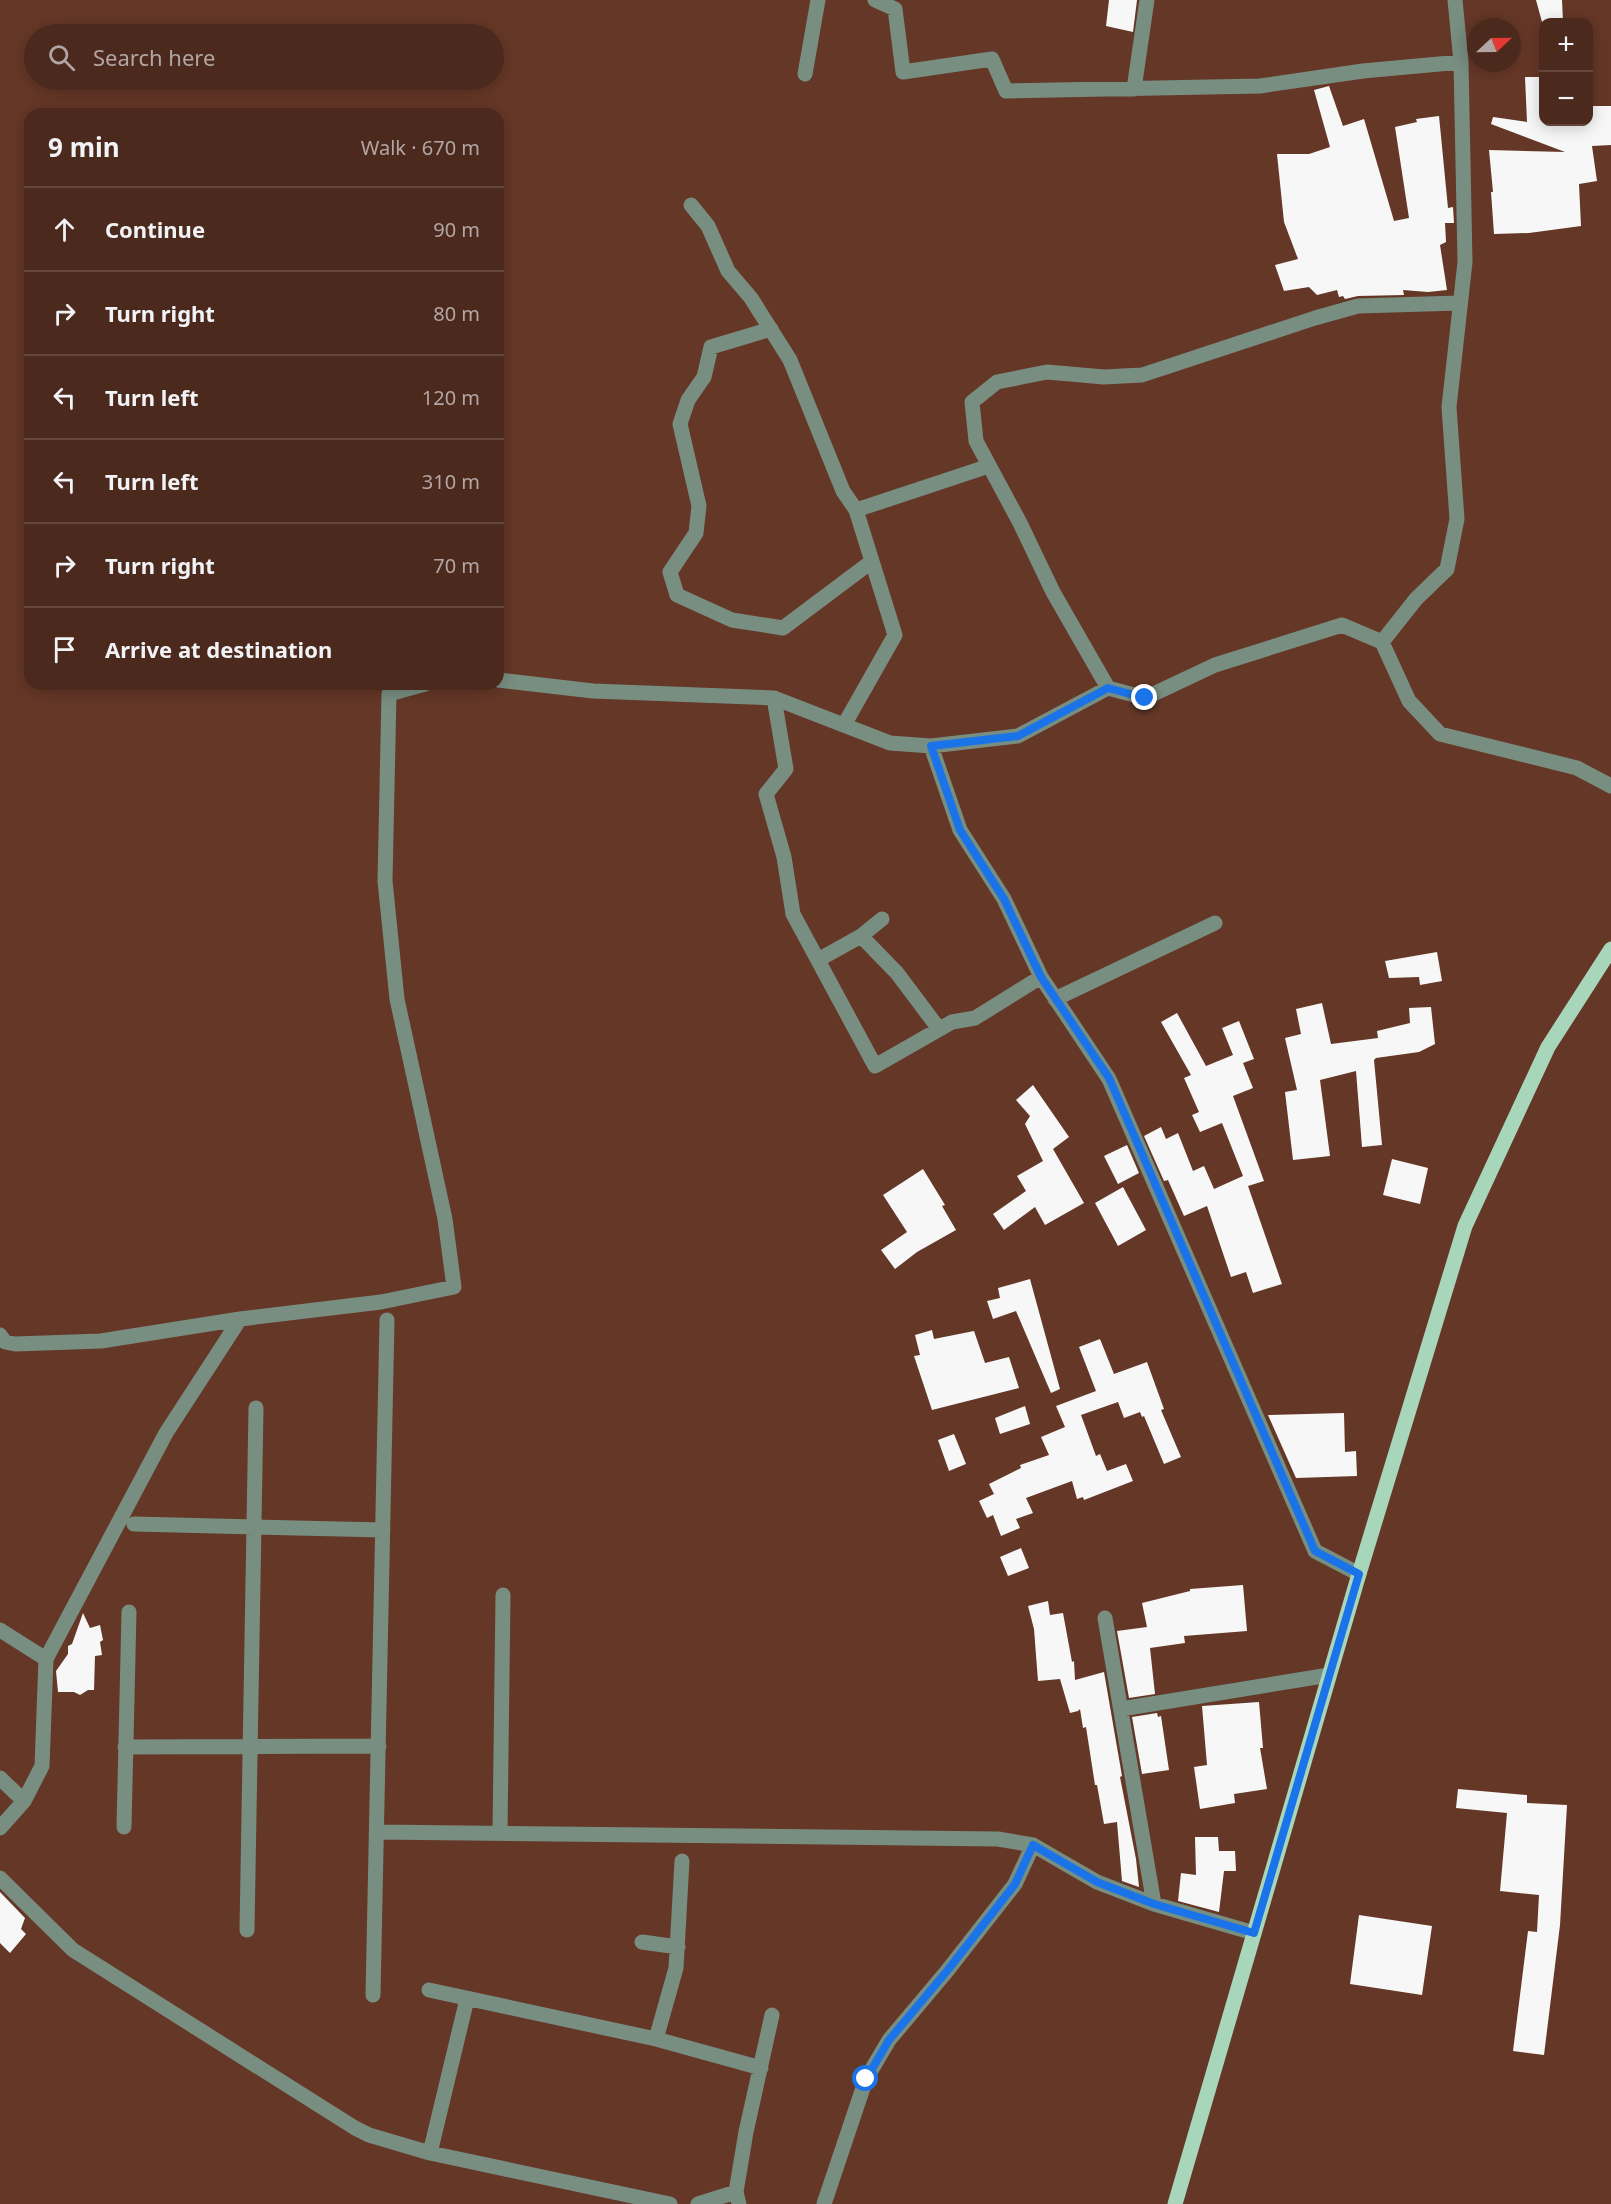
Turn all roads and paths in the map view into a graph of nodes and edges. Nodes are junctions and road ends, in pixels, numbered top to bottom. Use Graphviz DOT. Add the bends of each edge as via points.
graph roads {
  1 [pos="818,0"];
  2 [pos="874,0"];
  3 [pos="1147,0"];
  4 [pos="1455,0"];
  5 [pos="1461,62"];
  6 [pos="805,74"];
  7 [pos="1134,88"];
  8 [pos="692,205"];
  9 [pos="1460,303"];
  10 [pos="771,329"];
  11 [pos="989,466"];
  12 [pos="856,510"];
  13 [pos="871,562"];
  14 [pos="1382,642"];
  15 [pos="504,681"];
  16 [pos="1108,688"];
  17 [pos="403,690"];
  18 [pos="774,698"];
  19 [pos="844,725"];
  20 [pos="931,746"];
  21 [pos="1611,786"];
  22 [pos="882,919"];
  23 [pos="1215,923"];
  24 [pos="861,936"];
  25 [pos="1611,949"];
  26 [pos="818,960"];
  27 [pos="1041,977"];
  28 [pos="1055,999"];
  29 [pos="939,1029"];
  30 [pos="240,1319"];
  31 [pos="387,1320"];
  32 [pos="0,1335"];
  33 [pos="256,1408"];
  34 [pos="134,1524"];
  35 [pos="254,1527"];
  36 [pos="383,1530"];
  37 [pos="1359,1574"];
  38 [pos="503,1595"];
  39 [pos="129,1611"];
  40 [pos="1105,1618"];
  41 [pos="0,1630"];
  42 [pos="46,1659"];
  43 [pos="1329,1675"];
  44 [pos="1120,1709"];
  45 [pos="379,1746"];
  46 [pos="250,1747"];
  47 [pos="125,1748"];
  48 [pos="0,1778"];
  49 [pos="24,1801"];
  50 [pos="124,1827"];
  51 [pos="0,1828"];
  52 [pos="378,1832"];
  53 [pos="500,1833"];
  54 [pos="1033,1845"];
  55 [pos="682,1861"];
  56 [pos="0,1878"];
  57 [pos="1154,1904"];
  58 [pos="247,1930"];
  59 [pos="1254,1933"];
  60 [pos="642,1942"];
  61 [pos="678,1947"];
  62 [pos="429,1990"];
  63 [pos="373,1995"];
  64 [pos="467,1999"];
  65 [pos="772,2015"];
  66 [pos="656,2039"];
  67 [pos="761,2068"];
  68 [pos="430,2153"];
  69 [pos="738,2198"];
  70 [pos="670,2204"];
  71 [pos="698,2204"];
  72 [pos="824,2204"];
  73 [pos="1175,2204"];
  1 -- 6 [label="street"];
  2 -- 7 [label="street" via="895,9 903,72 992,59 1006,91"];
  3 -- 7 [label="street"];
  4 -- 5 [label="street"];
  5 -- 7 [label="street" via="1260,86"];
  5 -- 9 [label="street" via="1465,262"];
  8 -- 10 [label="street" via="708,226 728,271"];
  9 -- 11 [label="street" via="1358,306 1142,375 1104,377 1047,372 997,382 972,402 976,441"];
  9 -- 14 [label="street" via="1449,407 1457,519 1446,568"];
  10 -- 12 [label="street" via="790,360 843,491"];
  10 -- 13 [label="street" via="711,347 704,377 688,400 680,424 699,506 696,533 670,572 677,595 732,620 783,628"];
  11 -- 12 [label="street"];
  11 -- 16 [label="street" via="1053,592"];
  12 -- 13 [label="street"];
  13 -- 19 [label="street" via="895,635"];
  14 -- 16 [label="street" via="1342,626 1215,665 1145,698"];
  14 -- 21 [label="street" via="1409,701 1440,734 1577,768"];
  15 -- 18 [label="street" via="593,691"];
  16 -- 20 [label="street" via="1018,736"];
  17 -- 30 [label="street" via="389,694 385,880 397,999 445,1219 454,1287 381,1302"];
  18 -- 19 [label="street"];
  18 -- 26 [label="street" via="786,769 766,794 784,857 793,914"];
  19 -- 20 [label="street" via="890,743"];
  20 -- 27 [label="street" via="960,830 1004,899"];
  22 -- 24 [label="street"];
  23 -- 28 [label="street"];
  24 -- 26 [label="street"];
  24 -- 29 [label="street" via="897,973"];
  25 -- 37 [label="main road" via="1548,1047 1465,1226"];
  26 -- 29 [label="street" via="875,1066"];
  27 -- 28 [label="street"];
  27 -- 29 [label="street" via="975,1018"];
  28 -- 37 [label="street" via="1109,1078 1315,1551"];
  30 -- 32 [label="street" via="101,1341 15,1344 5,1342"];
  30 -- 42 [label="street" via="166,1433"];
  31 -- 36 [label="street"];
  33 -- 35 [label="street"];
  34 -- 35 [label="street"];
  35 -- 36 [label="street"];
  35 -- 46 [label="street"];
  36 -- 45 [label="street"];
  37 -- 43 [label="main road"];
  38 -- 53 [label="street"];
  39 -- 47 [label="street"];
  40 -- 44 [label="street"];
  41 -- 42 [label="street"];
  42 -- 49 [label="street" via="42,1766"];
  43 -- 44 [label="street"];
  43 -- 59 [label="main road"];
  44 -- 57 [label="street"];
  45 -- 46 [label="street"];
  45 -- 52 [label="street"];
  46 -- 47 [label="street"];
  46 -- 58 [label="street"];
  47 -- 50 [label="street"];
  48 -- 49 [label="street"];
  49 -- 51 [label="street"];
  52 -- 53 [label="street"];
  52 -- 63 [label="street"];
  53 -- 54 [label="street" via="998,1839"];
  54 -- 57 [label="street" via="1097,1882"];
  54 -- 72 [label="street" via="1015,1884 889,2040 866,2079"];
  55 -- 61 [label="street"];
  56 -- 68 [label="street" via="80,1955 354,2128"];
  57 -- 59 [label="street"];
  59 -- 73 [label="main road"];
  60 -- 61 [label="street"];
  61 -- 66 [label="street"];
  62 -- 64 [label="street"];
  64 -- 66 [label="street"];
  64 -- 68 [label="street"];
  65 -- 67 [label="street"];
  66 -- 67 [label="street"];
  67 -- 69 [label="street" via="746,2132"];
  68 -- 70 [label="street"];
  69 -- 71 [label="street"];
}
